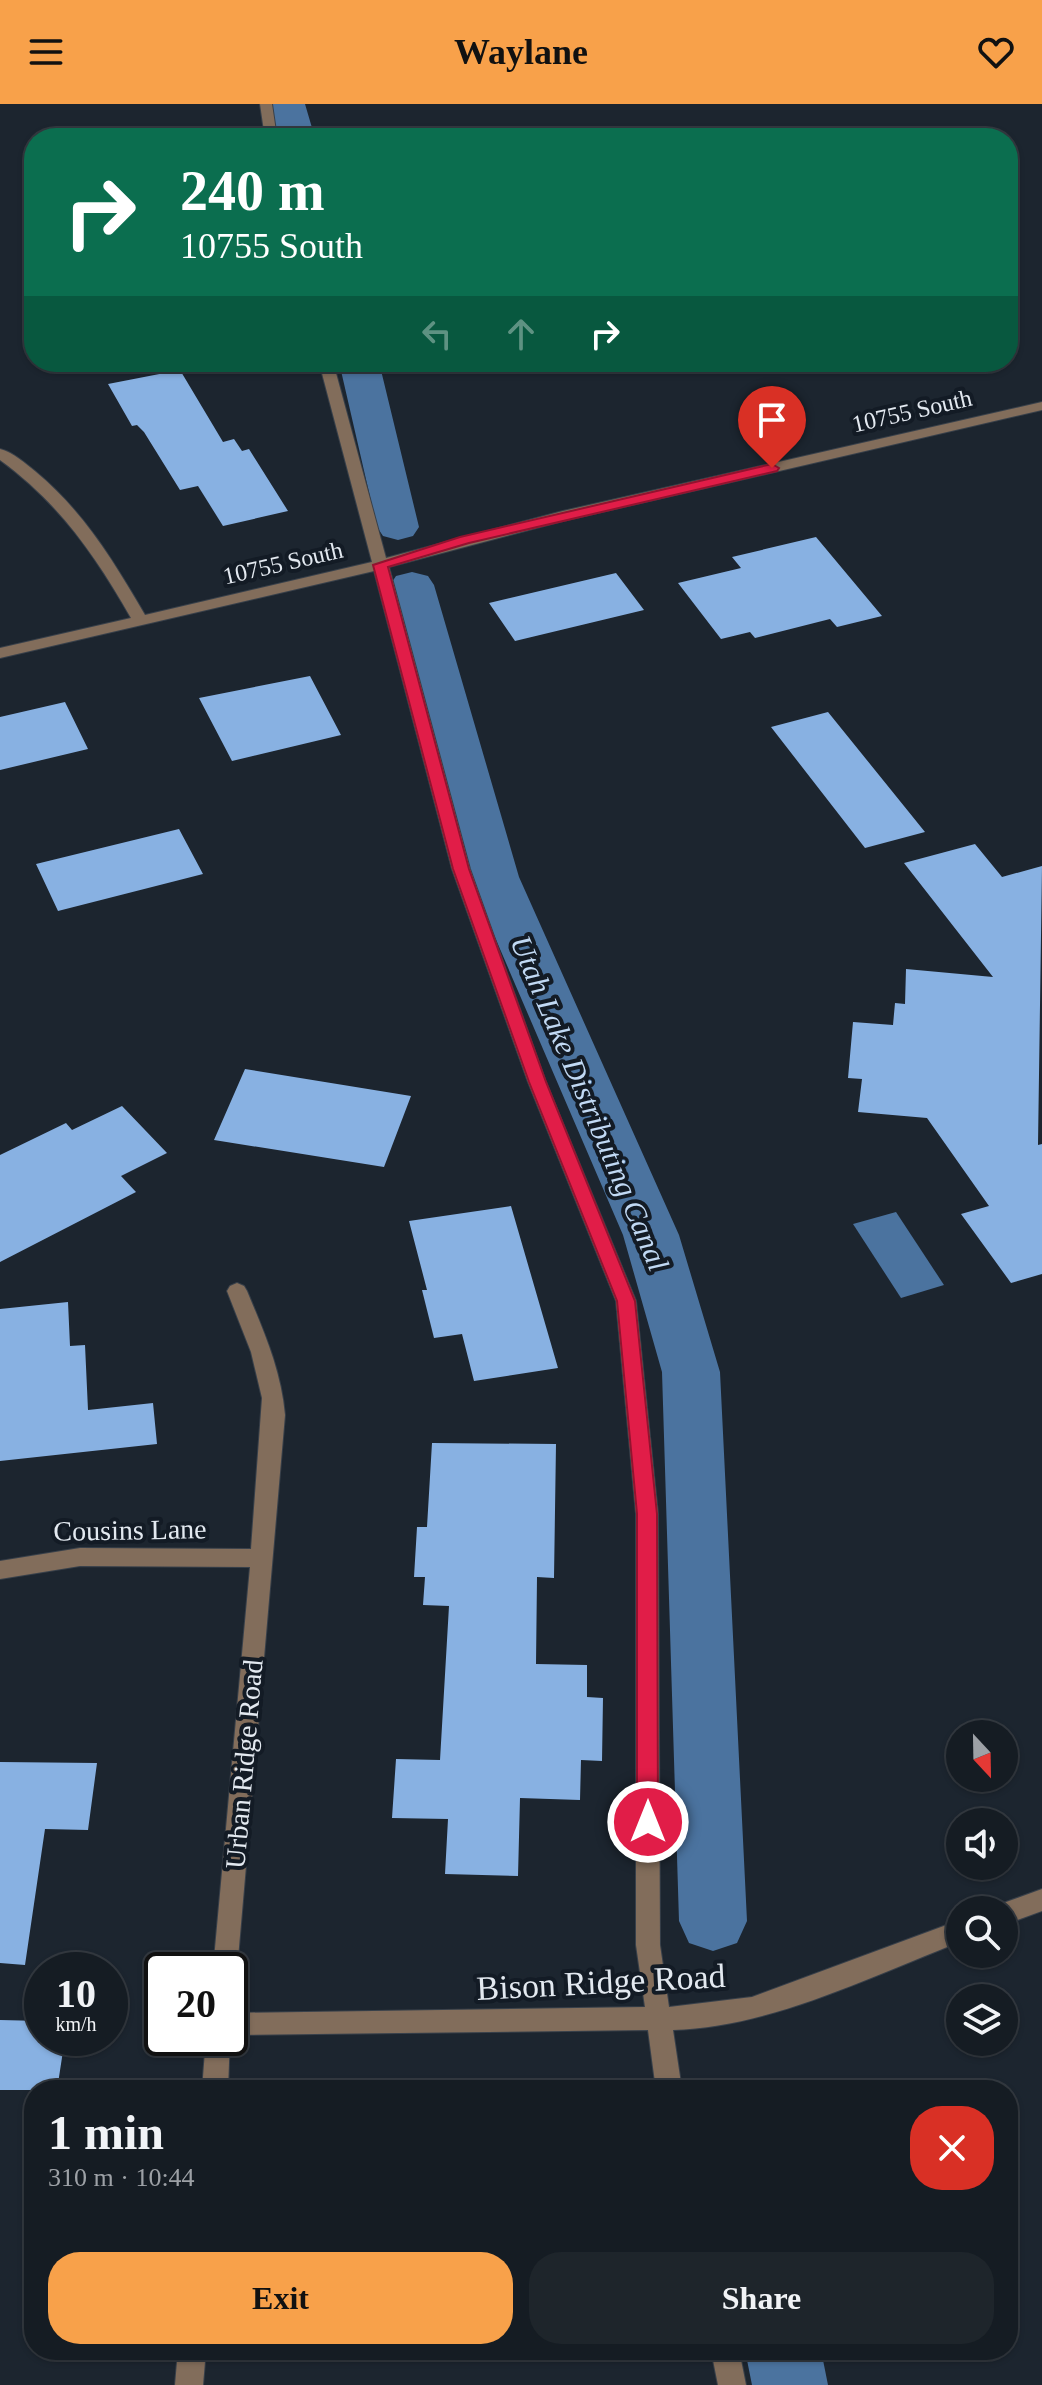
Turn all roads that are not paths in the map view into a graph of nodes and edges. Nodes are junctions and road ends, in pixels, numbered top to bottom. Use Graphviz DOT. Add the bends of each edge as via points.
graph roads {
  1 [pos="266,104"];
  2 [pos="270,128"];
  3 [pos="329,372"];
  4 [pos="1042,406"];
  5 [pos="0,453"];
  6 [pos="380,565"];
  7 [pos="141,621"];
  8 [pos="0,653"];
  9 [pos="237,1291"];
  10 [pos="262,1558"];
  11 [pos="0,1570"];
  12 [pos="1042,1900"];
  13 [pos="1018,1909"];
  14 [pos="946,1936"];
  15 [pos="227,1952"];
  16 [pos="658,2019"];
  17 [pos="248,2024"];
  18 [pos="218,2056"];
  19 [pos="216,2080"];
  20 [pos="667,2080"];
  21 [pos="191,2360"];
  22 [pos="727,2360"];
  23 [pos="189,2385"];
  24 [pos="732,2385"];
  1 -- 2 [label="street"];
  3 -- 6 [label="street"];
  4 -- 6 [label="street, 10755 South" via="563,516"];
  5 -- 7 [label="street" via="43,483 84,527"];
  6 -- 7 [label="street, 10755 South"];
  6 -- 16 [label="street" via="461,869 537,1082 626,1301 647,1514 648,1945"];
  7 -- 8 [label="street, 10755 South"];
  9 -- 10 [label="street, Urban Ridge Road" via="274,1395"];
  10 -- 11 [label="street, Cousins Lane" via="93,1556"];
  10 -- 15 [label="street, Urban Ridge Road"];
  12 -- 13 [label="street"];
  14 -- 16 [label="street, Bison Ridge Road" via="752,2008"];
  16 -- 17 [label="street, Bison Ridge Road"];
  16 -- 20 [label="street"];
  18 -- 19 [label="street"];
  21 -- 23 [label="street"];
  22 -- 24 [label="street"];
}
